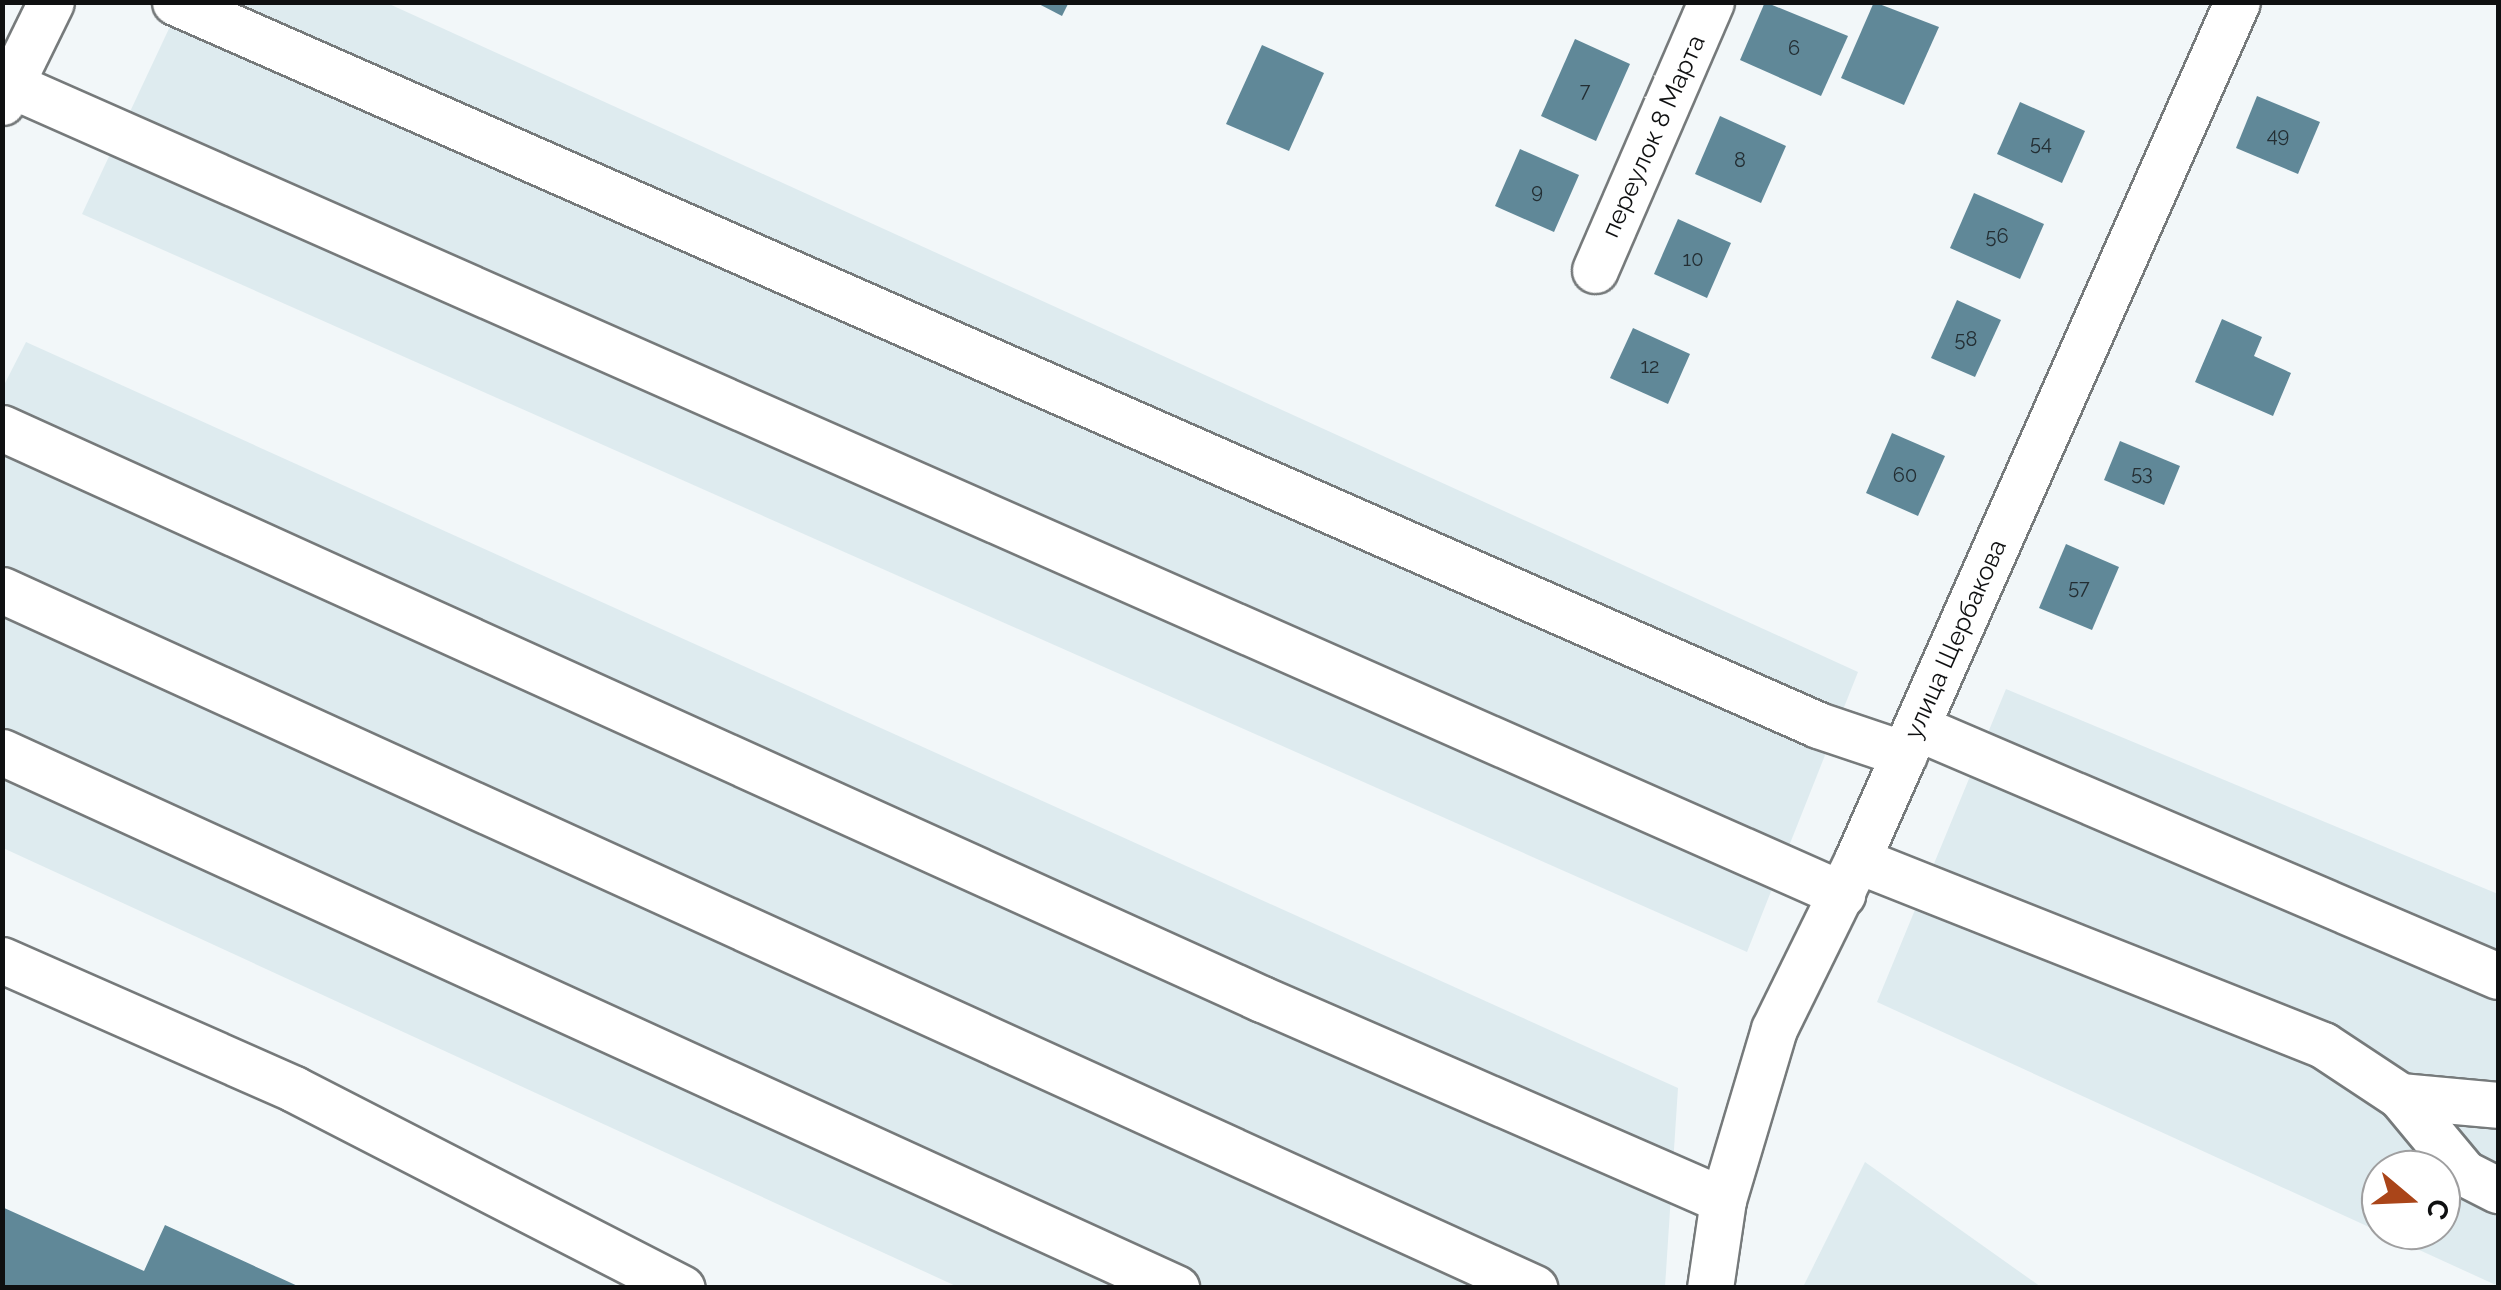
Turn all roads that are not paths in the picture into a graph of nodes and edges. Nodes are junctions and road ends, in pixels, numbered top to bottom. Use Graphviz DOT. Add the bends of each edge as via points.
graph roads {
  1 [pos="51,2"];
  2 [pos="175,2"];
  3 [pos="1711,2"];
  4 [pos="2237,2"];
  5 [pos="5,90"];
  6 [pos="1594,270"];
  7 [pos="2,428"];
  8 [pos="2,590"];
  9 [pos="1910,740"];
  10 [pos="2,752"];
  11 [pos="1850,877"];
  12 [pos="2,960"];
  13 [pos="2498,976"];
  14 [pos="2400,1096"];
  15 [pos="2498,1105"];
  16 [pos="2498,1190"];
  17 [pos="1723,1200"];
  18 [pos="682,1288"];
  19 [pos="1176,1288"];
  20 [pos="1534,1288"];
  21 [pos="1710,1288"];
  1 -- 5 [label="street"];
  2 -- 9 [label="street" via="1800,717"];
  3 -- 6 [label="street, переулок 8 Марта"];
  4 -- 9 [label="street, улица Щербакова"];
  5 -- 11 [label="street"];
  7 -- 17 [label="street" via="1262,1000"];
  8 -- 20 [label="street"];
  9 -- 11 [label="street, улица Щербакова"];
  9 -- 13 [label="street"];
  10 -- 19 [label="street"];
  11 -- 14 [label="street" via="2322,1045"];
  11 -- 17 [label="street, улица Щербакова" via="1774,1029"];
  12 -- 18 [label="street" via="294,1089"];
  14 -- 15 [label="street"];
  14 -- 16 [label="street" via="2464,1173"];
  17 -- 21 [label="street, улица Щербакова"];
}
